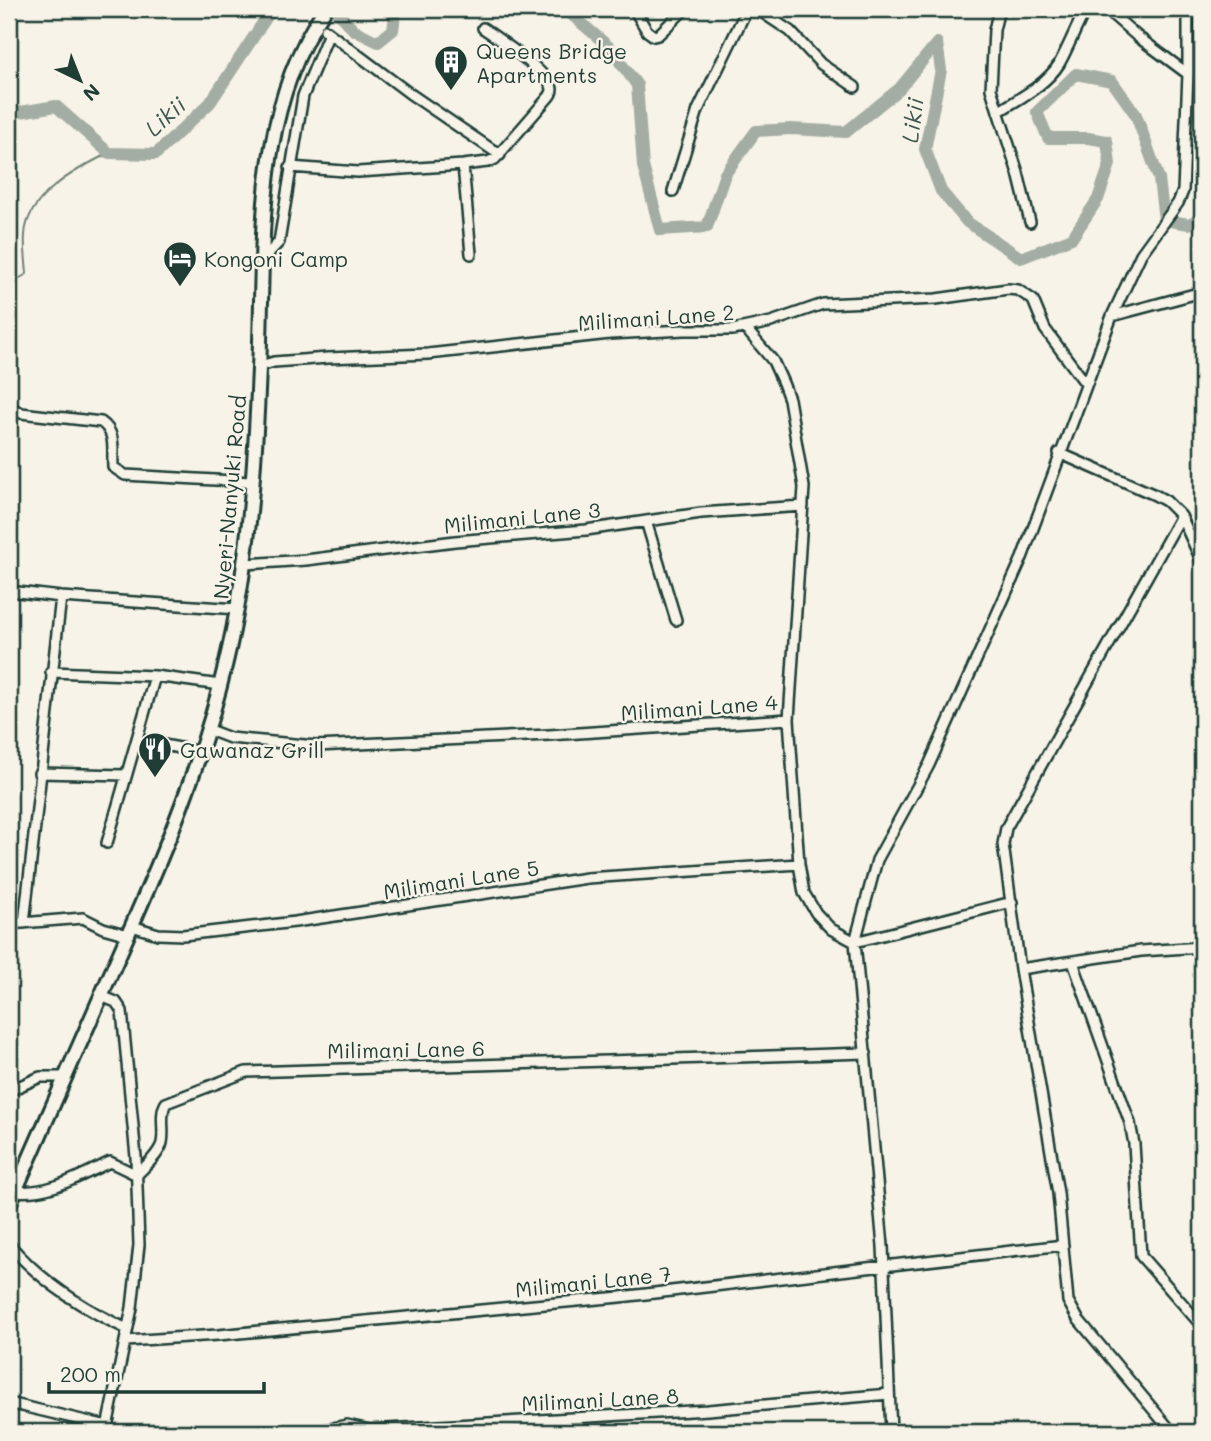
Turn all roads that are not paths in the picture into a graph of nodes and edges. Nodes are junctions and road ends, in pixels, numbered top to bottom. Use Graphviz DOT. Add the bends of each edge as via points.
graph roads {
  1 [pos="634,9"];
  2 [pos="685,9"];
  3 [pos="747,9"];
  4 [pos="757,9"];
  5 [pos="999,9"];
  6 [pos="1086,9"];
  7 [pos="1106,9"];
  8 [pos="1188,9"];
  9 [pos="324,10"];
  10 [pos="315,23"];
  11 [pos="484,28"];
  12 [pos="329,33"];
  13 [pos="1188,74"];
  14 [pos="855,87"];
  15 [pos="998,112"];
  16 [pos="500,155"];
  17 [pos="463,165"];
  18 [pos="290,167"];
  19 [pos="673,191"];
  20 [pos="1030,222"];
  21 [pos="471,254"];
  22 [pos="262,258"];
  23 [pos="1202,294"];
  24 [pos="1112,316"];
  25 [pos="746,329"];
  26 [pos="260,366"];
  27 [pos="1086,384"];
  28 [pos="9,407"];
  29 [pos="1059,453"];
  30 [pos="251,482"];
  31 [pos="803,506"];
  32 [pos="1181,516"];
  33 [pos="646,521"];
  34 [pos="1202,562"];
  35 [pos="245,564"];
  36 [pos="9,591"];
  37 [pos="61,597"];
  38 [pos="237,609"];
  39 [pos="677,620"];
  40 [pos="51,672"];
  41 [pos="155,676"];
  42 [pos="220,685"];
  43 [pos="789,719"];
  44 [pos="209,730"];
  45 [pos="137,740"];
  46 [pos="201,752"];
  47 [pos="39,773"];
  48 [pos="125,775"];
  49 [pos="107,843"];
  50 [pos="799,864"];
  51 [pos="1012,902"];
  52 [pos="24,923"];
  53 [pos="9,924"];
  54 [pos="130,931"];
  55 [pos="855,942"];
  56 [pos="1202,947"];
  57 [pos="1073,961"];
  58 [pos="1020,969"];
  59 [pos="102,996"];
  60 [pos="866,1053"];
  61 [pos="65,1077"];
  62 [pos="9,1091"];
  63 [pos="137,1175"];
  64 [pos="15,1191"];
  65 [pos="9,1205"];
  66 [pos="9,1244"];
  67 [pos="1063,1245"];
  68 [pos="882,1267"];
  69 [pos="1202,1326"];
  70 [pos="127,1329"];
  71 [pos="125,1341"];
  72 [pos="889,1394"];
  73 [pos="9,1403"];
  74 [pos="106,1429"];
  75 [pos="314,1432"];
  76 [pos="891,1432"];
  77 [pos="1171,1432"];
  1 -- 2 [label="street" via="654,36"];
  3 -- 19 [label="street" via="698,110"];
  4 -- 14 [label="street"];
  5 -- 15 [label="street" via="990,75"];
  6 -- 15 [label="street" via="1059,64 1041,83"];
  7 -- 13 [label="street"];
  8 -- 13 [label="street"];
  9 -- 10 [label="highway, Nyeri-Nanyuki Road"];
  10 -- 12 [label="street"];
  10 -- 22 [label="highway, Nyeri-Nanyuki Road" via="295,64 276,123"];
  11 -- 16 [label="street" via="552,86 551,94"];
  12 -- 16 [label="street"];
  12 -- 18 [label="street" via="303,96"];
  13 -- 24 [label="street" via="1183,191 1135,265"];
  15 -- 20 [label="street"];
  16 -- 17 [label="street" via="488,162"];
  17 -- 18 [label="street" via="358,172"];
  17 -- 21 [label="street"];
  18 -- 22 [label="street" via="279,242"];
  22 -- 26 [label="highway, Nyeri-Nanyuki Road"];
  23 -- 24 [label="street"];
  24 -- 27 [label="street"];
  25 -- 26 [label="street, Milimani Lane 2" via="610,334"];
  25 -- 27 [label="street, Milimani Lane 2" via="823,304 1018,290 1033,300 1045,329"];
  25 -- 31 [label="street, Milimani Lane 4" via="773,361 789,399"];
  26 -- 30 [label="highway, Nyeri-Nanyuki Road"];
  27 -- 29 [label="street"];
  28 -- 30 [label="street" via="20,413 105,425 113,434 113,467 120,474"];
  29 -- 32 [label="street" via="1155,495"];
  29 -- 55 [label="street" via="1021,558 929,765 877,860"];
  30 -- 35 [label="highway, Nyeri-Nanyuki Road"];
  31 -- 33 [label="street, Milimani Lane 3"];
  31 -- 43 [label="street, Milimani Lane 4"];
  32 -- 34 [label="street"];
  32 -- 51 [label="street" via="1006,828 1003,844"];
  33 -- 35 [label="street, Milimani Lane 3"];
  33 -- 39 [label="street"];
  35 -- 38 [label="highway, Nyeri-Nanyuki Road"];
  36 -- 37 [label="street"];
  37 -- 38 [label="street"];
  37 -- 40 [label="street"];
  38 -- 42 [label="highway, Nyeri-Nanyuki Road"];
  40 -- 41 [label="street"];
  40 -- 47 [label="street"];
  41 -- 42 [label="street"];
  41 -- 45 [label="street"];
  42 -- 44 [label="highway, Nyeri-Nanyuki Road"];
  43 -- 44 [label="street, Milimani Lane 4" via="316,746 229,738"];
  43 -- 50 [label="street"];
  44 -- 46 [label="highway, Nyeri-Nanyuki Road"];
  45 -- 46 [label="street"];
  45 -- 48 [label="street"];
  46 -- 54 [label="highway, Nyeri-Nanyuki Road"];
  47 -- 48 [label="street"];
  47 -- 52 [label="street"];
  48 -- 49 [label="street"];
  50 -- 54 [label="street, Milimani Lane 5" via="587,878 183,935"];
  50 -- 55 [label="street" via="804,893 816,914"];
  51 -- 55 [label="street"];
  51 -- 58 [label="street"];
  52 -- 53 [label="street, Milimani Lane 5"];
  52 -- 54 [label="street, Milimani Lane 5" via="83,918 103,928"];
  54 -- 59 [label="highway, Nyeri-Nanyuki Road"];
  55 -- 60 [label="street"];
  56 -- 57 [label="street"];
  57 -- 58 [label="street"];
  57 -- 69 [label="street" via="1130,1123 1141,1256"];
  58 -- 67 [label="street"];
  59 -- 61 [label="highway, Nyeri-Nanyuki Road"];
  59 -- 63 [label="street" via="116,1002 122,1011"];
  60 -- 63 [label="street, Milimani Lane 6" via="246,1072 166,1103 162,1143"];
  60 -- 68 [label="street"];
  61 -- 62 [label="street" via="40,1077"];
  61 -- 64 [label="highway, Nyeri-Nanyuki Road"];
  63 -- 64 [label="street" via="110,1162 63,1184 32,1193"];
  63 -- 70 [label="street" via="139,1245"];
  64 -- 65 [label="highway, Nyeri-Nanyuki Road"];
  66 -- 70 [label="street" via="52,1286"];
  67 -- 68 [label="street, Milimani Lane 7"];
  67 -- 77 [label="street" via="1072,1311"];
  68 -- 71 [label="street, Milimani Lane 7" via="620,1297"];
  68 -- 72 [label="street"];
  70 -- 71 [label="street"];
  71 -- 74 [label="street"];
  72 -- 75 [label="street, Milimani Lane 8" via="370,1430 347,1425"];
  72 -- 76 [label="street"];
  73 -- 74 [label="street"];
}
